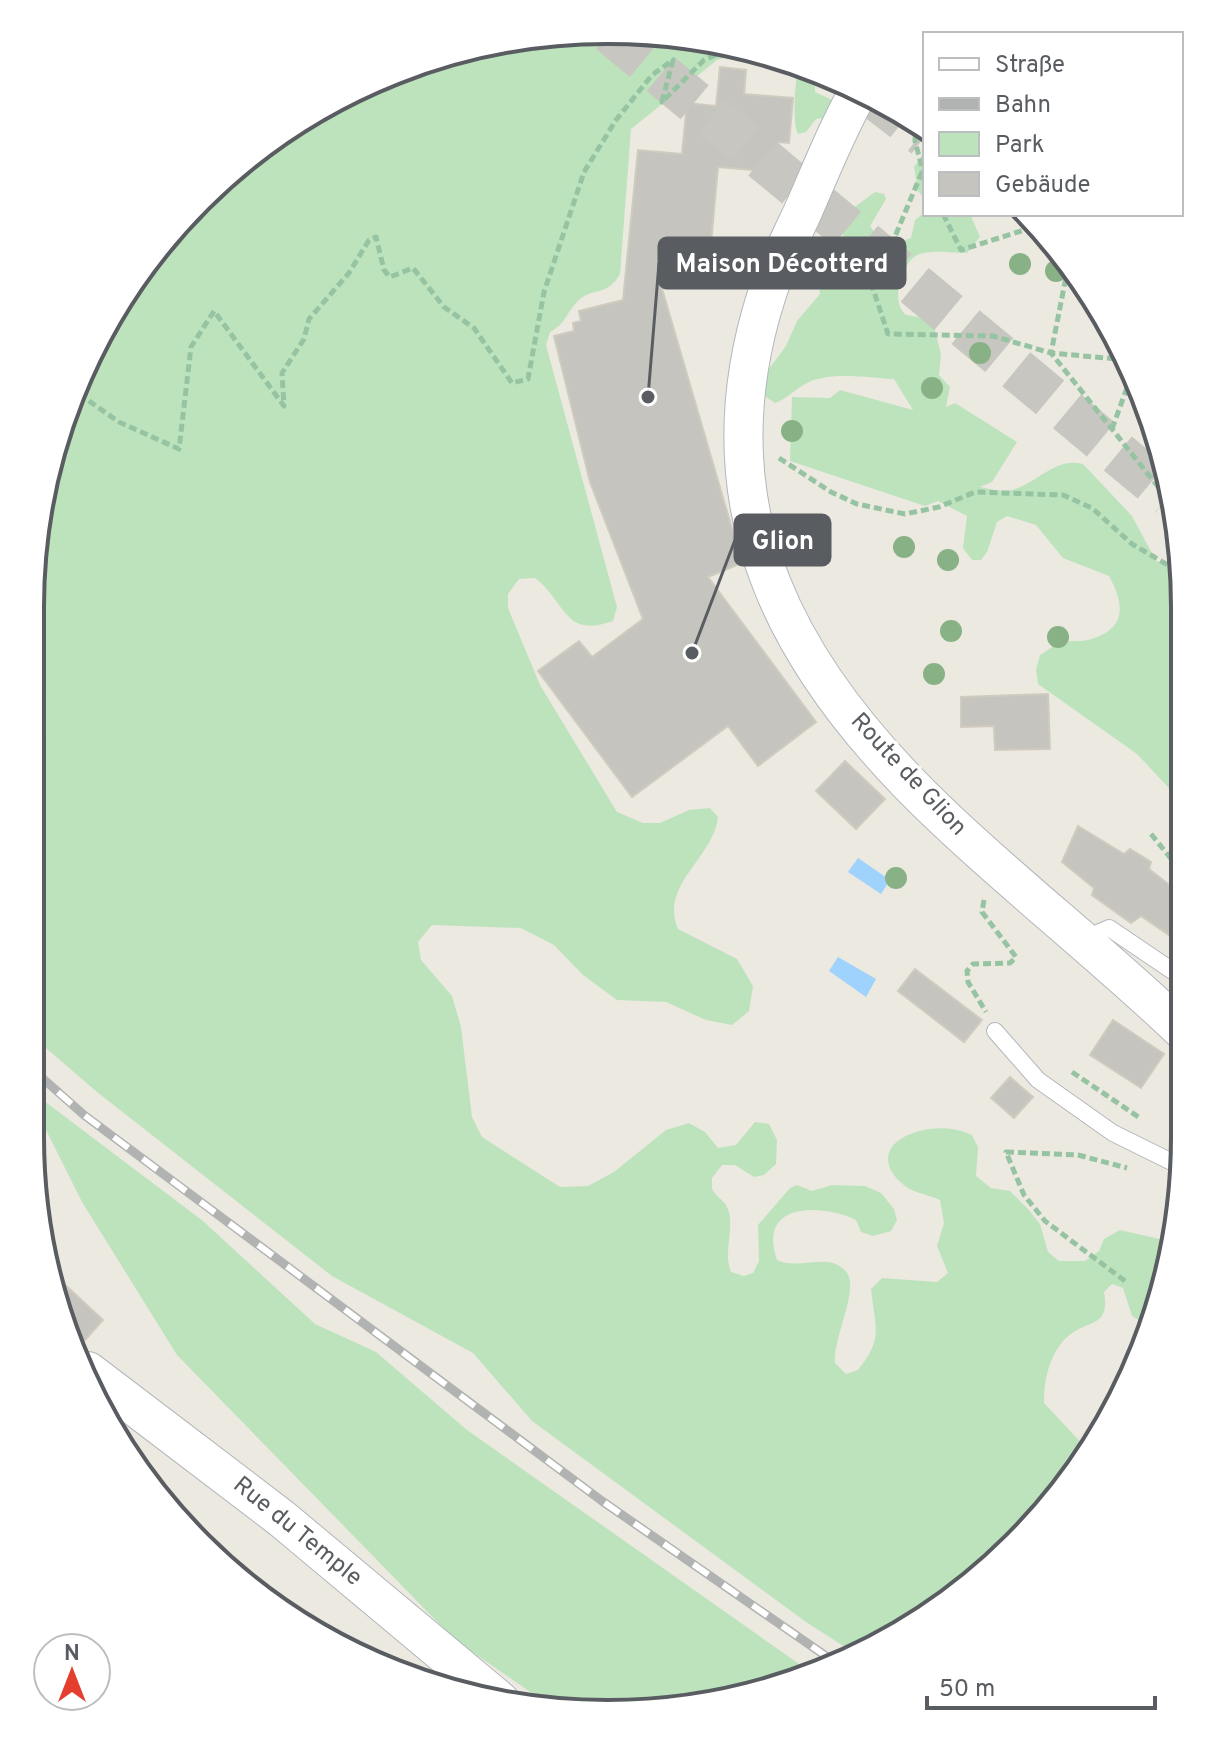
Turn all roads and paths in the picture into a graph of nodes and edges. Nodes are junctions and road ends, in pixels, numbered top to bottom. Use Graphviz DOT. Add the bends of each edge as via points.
graph roads {
  1 [pos="716,55"];
  2 [pos="853,100"];
  3 [pos="915,135"];
  4 [pos="922,172"];
  5 [pos="944,216"];
  6 [pos="1025,230"];
  7 [pos="1066,279"];
  8 [pos="1051,353"];
  9 [pos="1113,359"];
  10 [pos="1127,389"];
  11 [pos="85,398"];
  12 [pos="1112,429"];
  13 [pos="775,456"];
  14 [pos="1157,486"];
  15 [pos="1169,566"];
  16 [pos="1151,834"];
  17 [pos="1171,859"];
  18 [pos="991,896"];
  19 [pos="1083,940"];
  20 [pos="1171,970"];
  21 [pos="980,998"];
  22 [pos="1171,1020"];
  23 [pos="995,1031"];
  24 [pos="1065,1067"];
  25 [pos="1144,1120"];
  26 [pos="1170,1161"];
  27 [pos="1138,1171"];
  28 [pos="1125,1281"];
  29 [pos="99,1379"];
  30 [pos="481,1685"];
  1 -- 11 [label="path" via="662,102 673,60 652,75 584,172 544,292 528,379 512,383 474,328 444,307 413,268 390,277 376,237 309,319 304,339 282,373 284,406 214,311 191,347 179,449 119,422"];
  2 -- 19 [label="street, Route de Glion" via="766,296 753,347 743,445 754,538 801,645 869,740 943,817"];
  3 -- 4 [label="path"];
  4 -- 8 [label="path" via="873,289 888,334 993,336"];
  5 -- 6 [label="path" via="961,250"];
  7 -- 8 [label="path"];
  8 -- 9 [label="path"];
  8 -- 12 [label="path"];
  10 -- 12 [label="path"];
  12 -- 14 [label="path"];
  13 -- 15 [label="path" via="857,504 905,514 975,492 1063,495 1092,508 1132,544"];
  16 -- 17 [label="path"];
  18 -- 21 [label="path" via="983,901 982,912 1016,957 1010,963 973,964 968,982"];
  19 -- 20 [label="lane" via="1109,928"];
  19 -- 22 [label="street, Route de Glion"];
  23 -- 26 [label="lane" via="1038,1080 1113,1133"];
  24 -- 25 [label="path"];
  27 -- 28 [label="path" via="1078,1155 1006,1152 1024,1195 1045,1221"];
  29 -- 30 [label="street, Rue du Temple" via="272,1510"];
}
